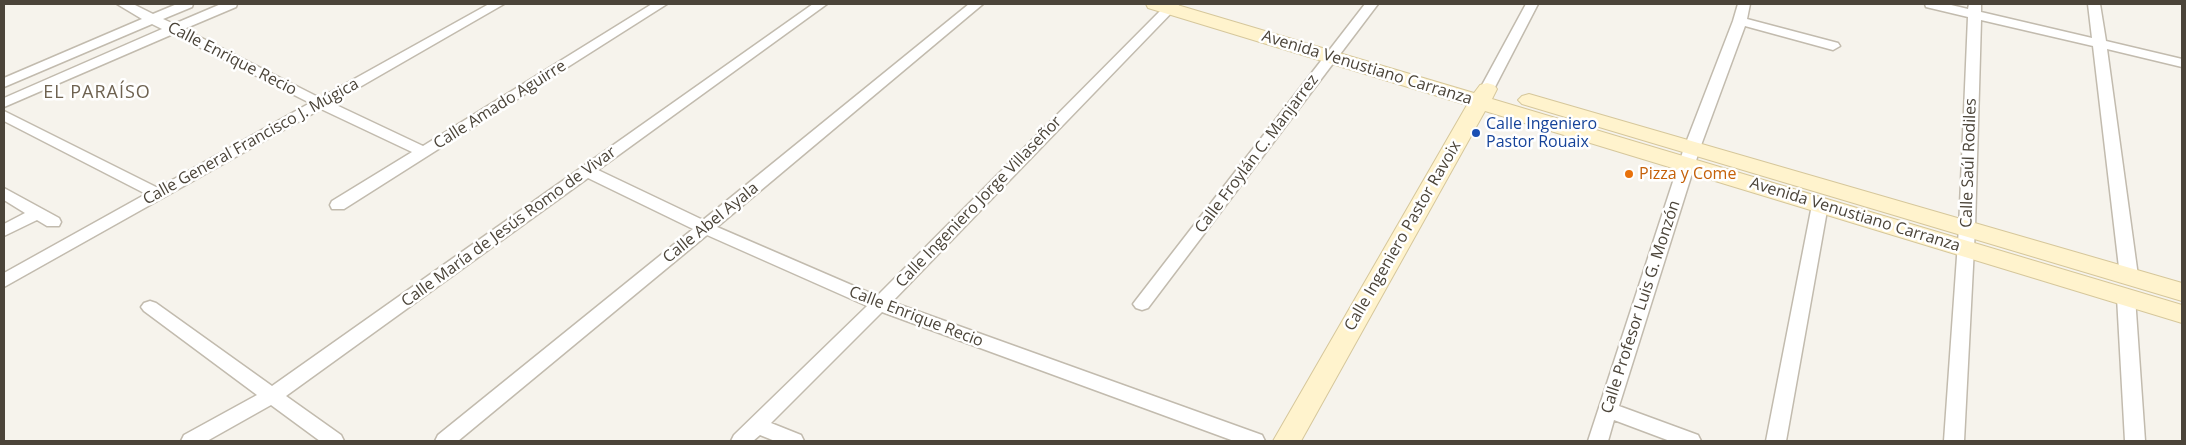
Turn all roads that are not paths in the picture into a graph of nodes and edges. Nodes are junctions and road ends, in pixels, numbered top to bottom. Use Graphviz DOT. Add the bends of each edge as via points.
graph roads {
  1 [pos="123,4"];
  2 [pos="187,4"];
  3 [pos="231,4"];
  4 [pos="498,4"];
  5 [pos="661,4"];
  6 [pos="821,4"];
  7 [pos="977,4"];
  8 [pos="1204,4"];
  9 [pos="1372,4"];
  10 [pos="1532,4"];
  11 [pos="1744,4"];
  12 [pos="1931,4"];
  13 [pos="2094,4"];
  14 [pos="1166,5"];
  15 [pos="1975,9"];
  16 [pos="152,19"];
  17 [pos="1740,21"];
  18 [pos="172,30"];
  19 [pos="2098,44"];
  20 [pos="1833,46"];
  21 [pos="1335,50"];
  22 [pos="2182,64"];
  23 [pos="4,83"];
  24 [pos="1484,95"];
  25 [pos="320,103"];
  26 [pos="4,104"];
  27 [pos="4,115"];
  28 [pos="424,152"];
  29 [pos="1690,156"];
  30 [pos="587,171"];
  31 [pos="4,193"];
  32 [pos="158,194"];
  33 [pos="338,205"];
  34 [pos="1820,205"];
  35 [pos="37,213"];
  36 [pos="53,222"];
  37 [pos="705,228"];
  38 [pos="4,231"];
  39 [pos="1966,238"];
  40 [pos="4,281"];
  41 [pos="2128,287"];
  42 [pos="2182,292"];
  43 [pos="879,304"];
  44 [pos="1142,304"];
  45 [pos="150,308"];
  46 [pos="2182,314"];
  47 [pos="273,395"];
  48 [pos="1607,409"];
  49 [pos="757,425"];
  50 [pos="191,441"];
  51 [pos="334,441"];
  52 [pos="445,441"];
  53 [pos="741,441"];
  54 [pos="794,441"];
  55 [pos="1254,441"];
  56 [pos="1287,441"];
  57 [pos="1598,441"];
  58 [pos="1691,441"];
  59 [pos="1776,441"];
  60 [pos="1954,441"];
  61 [pos="2135,441"];
  1 -- 16 [label="street, Calle Enrique Recio"];
  2 -- 16 [label="street"];
  3 -- 18 [label="street"];
  4 -- 25 [label="street, Calle General Francisco J. Múgica"];
  5 -- 28 [label="street, Calle Amado Aguirre"];
  6 -- 30 [label="street, Calle María de Jesús Romo de Vivar"];
  7 -- 37 [label="street, Calle Abel Ayala"];
  8 -- 21 [label="street, Avenida Venustiano Carranza"];
  9 -- 21 [label="street, Calle Froylán C. Manjarrez"];
  10 -- 24 [label="street, Calle Ingeniero Pastor Ravoix"];
  11 -- 17 [label="street, Calle Profesor Luis G. Monzón"];
  12 -- 15 [label="street"];
  13 -- 19 [label="street"];
  14 -- 21 [label="street, Avenida Venustiano Carranza"];
  14 -- 43 [label="street, Calle Ingeniero Jorge Villaseñor"];
  15 -- 19 [label="street"];
  15 -- 39 [label="street, Calle Saúl Rodiles"];
  16 -- 18 [label="street, Calle Enrique Recio"];
  16 -- 23 [label="street"];
  17 -- 20 [label="street"];
  17 -- 29 [label="street, Calle Profesor Luis G. Monzón"];
  18 -- 25 [label="street, Calle Enrique Recio"];
  18 -- 26 [label="street"];
  19 -- 22 [label="street"];
  19 -- 41 [label="street"];
  21 -- 24 [label="street, Avenida Venustiano Carranza"];
  21 -- 44 [label="street, Calle Froylán C. Manjarrez"];
  24 -- 29 [label="street, Avenida Venustiano Carranza"];
  24 -- 56 [label="street, Calle Ingeniero Pastor Ravoix"];
  25 -- 28 [label="street, Calle Enrique Recio"];
  25 -- 32 [label="street, Calle General Francisco J. Múgica"];
  27 -- 32 [label="street"];
  28 -- 33 [label="street, Calle Amado Aguirre"];
  29 -- 34 [label="street, Avenida Venustiano Carranza"];
  29 -- 39 [label="street, Avenida Venustiano Carranza"];
  29 -- 48 [label="street, Calle Profesor Luis G. Monzón"];
  30 -- 37 [label="street, Calle Enrique Recio"];
  30 -- 47 [label="street, Calle María de Jesús Romo de Vivar"];
  31 -- 35 [label="street"];
  32 -- 40 [label="street, Calle General Francisco J. Múgica"];
  34 -- 39 [label="street, Avenida Venustiano Carranza"];
  34 -- 59 [label="street"];
  35 -- 36 [label="street"];
  35 -- 38 [label="street"];
  37 -- 43 [label="street, Calle Enrique Recio"];
  37 -- 52 [label="street, Calle Abel Ayala"];
  39 -- 41 [label="street, Avenida Venustiano Carranza"];
  39 -- 60 [label="street, Calle Saúl Rodiles"];
  41 -- 42 [label="street, Avenida Venustiano Carranza"];
  41 -- 46 [label="street, Avenida Venustiano Carranza"];
  41 -- 61 [label="street"];
  43 -- 49 [label="street, Calle Ingeniero Jorge Villaseñor"];
  43 -- 55 [label="street, Calle Enrique Recio"];
  45 -- 47 [label="street"];
  47 -- 50 [label="street, Calle María de Jesús Romo de Vivar"];
  47 -- 51 [label="street"];
  48 -- 57 [label="street, Calle Profesor Luis G. Monzón"];
  48 -- 58 [label="street"];
  49 -- 53 [label="street, Calle Ingeniero Jorge Villaseñor"];
  49 -- 54 [label="street"];
}
